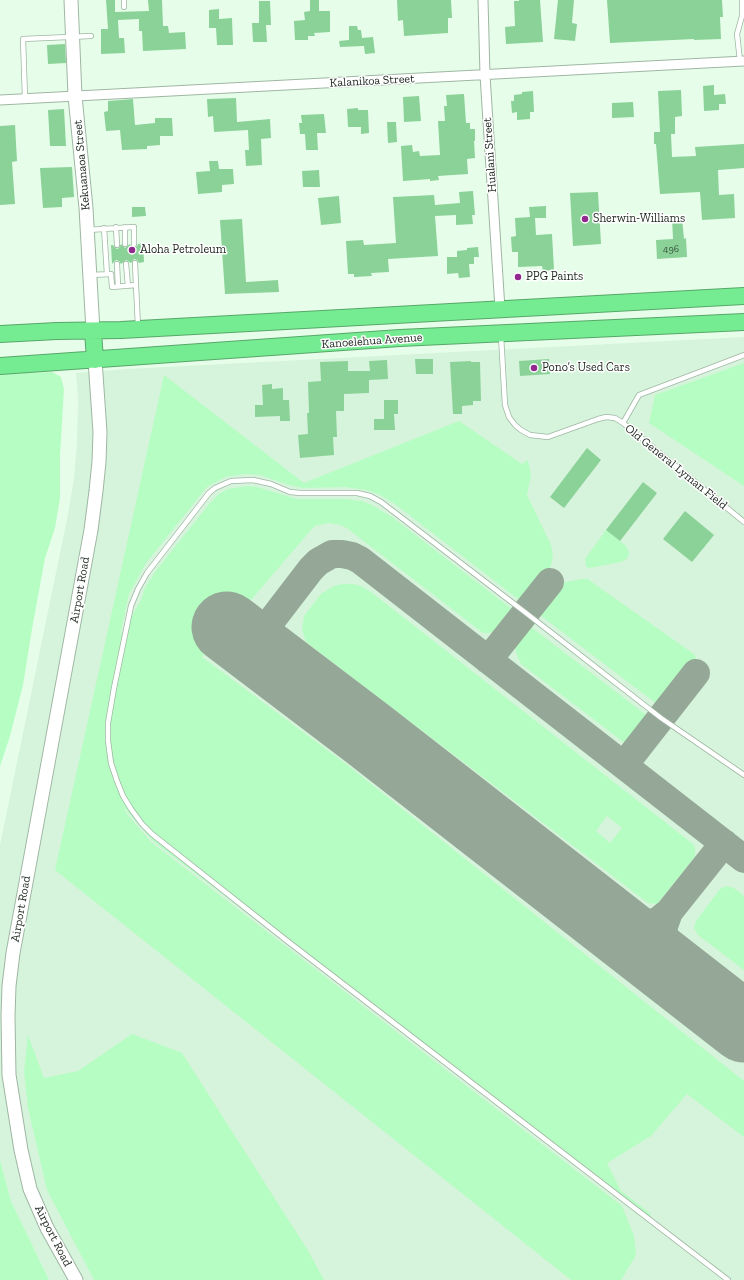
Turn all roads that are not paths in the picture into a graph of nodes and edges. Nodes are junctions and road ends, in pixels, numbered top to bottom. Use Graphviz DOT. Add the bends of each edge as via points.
graph roads {
  1 [pos="71,0"];
  2 [pos="124,0"];
  3 [pos="483,0"];
  4 [pos="742,0"];
  5 [pos="124,7"];
  6 [pos="91,36"];
  7 [pos="72,37"];
  8 [pos="742,61"];
  9 [pos="484,75"];
  10 [pos="75,96"];
  11 [pos="25,98"];
  12 [pos="0,100"];
  13 [pos="116,227"];
  14 [pos="125,227"];
  15 [pos="104,228"];
  16 [pos="86,230"];
  17 [pos="126,244"];
  18 [pos="134,244"];
  19 [pos="116,245"];
  20 [pos="135,263"];
  21 [pos="117,264"];
  22 [pos="126,264"];
  23 [pos="107,274"];
  24 [pos="89,275"];
  25 [pos="118,286"];
  26 [pos="128,286"];
  27 [pos="136,286"];
  28 [pos="744,296"];
  29 [pos="500,309"];
  30 [pos="744,322"];
  31 [pos="138,330"];
  32 [pos="93,331"];
  33 [pos="0,334"];
  34 [pos="501,334"];
  35 [pos="744,356"];
  36 [pos="95,360"];
  37 [pos="0,366"];
  38 [pos="623,423"];
  39 [pos="744,522"];
  40 [pos="744,775"];
  41 [pos="76,1280"];
  42 [pos="728,1280"];
  1 -- 7 [label="street, Kekuanaoa Street"];
  2 -- 5 [label="lane"];
  3 -- 9 [label="street, Hualani Street"];
  4 -- 8 [label="lane" via="742,16 737,34"];
  6 -- 7 [label="lane"];
  7 -- 10 [label="street, Kekuanaoa Street"];
  7 -- 11 [label="lane" via="23,39"];
  8 -- 9 [label="street, Kalanikoa Street"];
  9 -- 10 [label="street, Kalanikoa Street"];
  9 -- 29 [label="street, Hualani Street"];
  10 -- 11 [label="street, Kalanikoa Street"];
  10 -- 16 [label="street, Kekuanaoa Street"];
  11 -- 12 [label="street, Kalanikoa Street"];
  13 -- 14 [label="lane"];
  13 -- 15 [label="lane"];
  13 -- 19 [label="lane"];
  14 -- 17 [label="lane"];
  14 -- 18 [label="lane" via="134,226"];
  15 -- 16 [label="lane"];
  15 -- 23 [label="lane"];
  16 -- 24 [label="street, Kekuanaoa Street"];
  20 -- 27 [label="lane"];
  21 -- 25 [label="lane"];
  22 -- 26 [label="lane"];
  23 -- 24 [label="lane"];
  23 -- 25 [label="lane" via="111,274 112,287"];
  24 -- 32 [label="street, Kekuanaoa Street"];
  25 -- 26 [label="lane"];
  26 -- 27 [label="lane"];
  27 -- 31 [label="lane"];
  28 -- 29 [label="highway, Kanoelehua Avenue"];
  29 -- 31 [label="highway, Kanoelehua Avenue"];
  30 -- 34 [label="highway, Kanoelehua Avenue"];
  31 -- 32 [label="highway, Kanoelehua Avenue"];
  32 -- 33 [label="highway, Kanoelehua Avenue"];
  32 -- 36 [label="highway"];
  34 -- 36 [label="highway, Kanoelehua Avenue" via="400,338"];
  34 -- 38 [label="lane, Old General Lyman Field" via="506,405 510,417 521,430 530,435 548,437 606,417 615,418"];
  35 -- 38 [label="lane" via="640,395"];
  36 -- 37 [label="highway, Kanoelehua Avenue"];
  36 -- 41 [label="street, Airport Road" via="100,432 91,530 13,953 8,1016 9,1075 30,1189 47,1228"];
  38 -- 39 [label="lane, Old General Lyman Field"];
  40 -- 42 [label="lane" via="661,718 381,502 357,493 290,492 253,480 231,481 215,488 147,573 131,606 108,723 111,763 117,781 131,809 152,834"];
}
